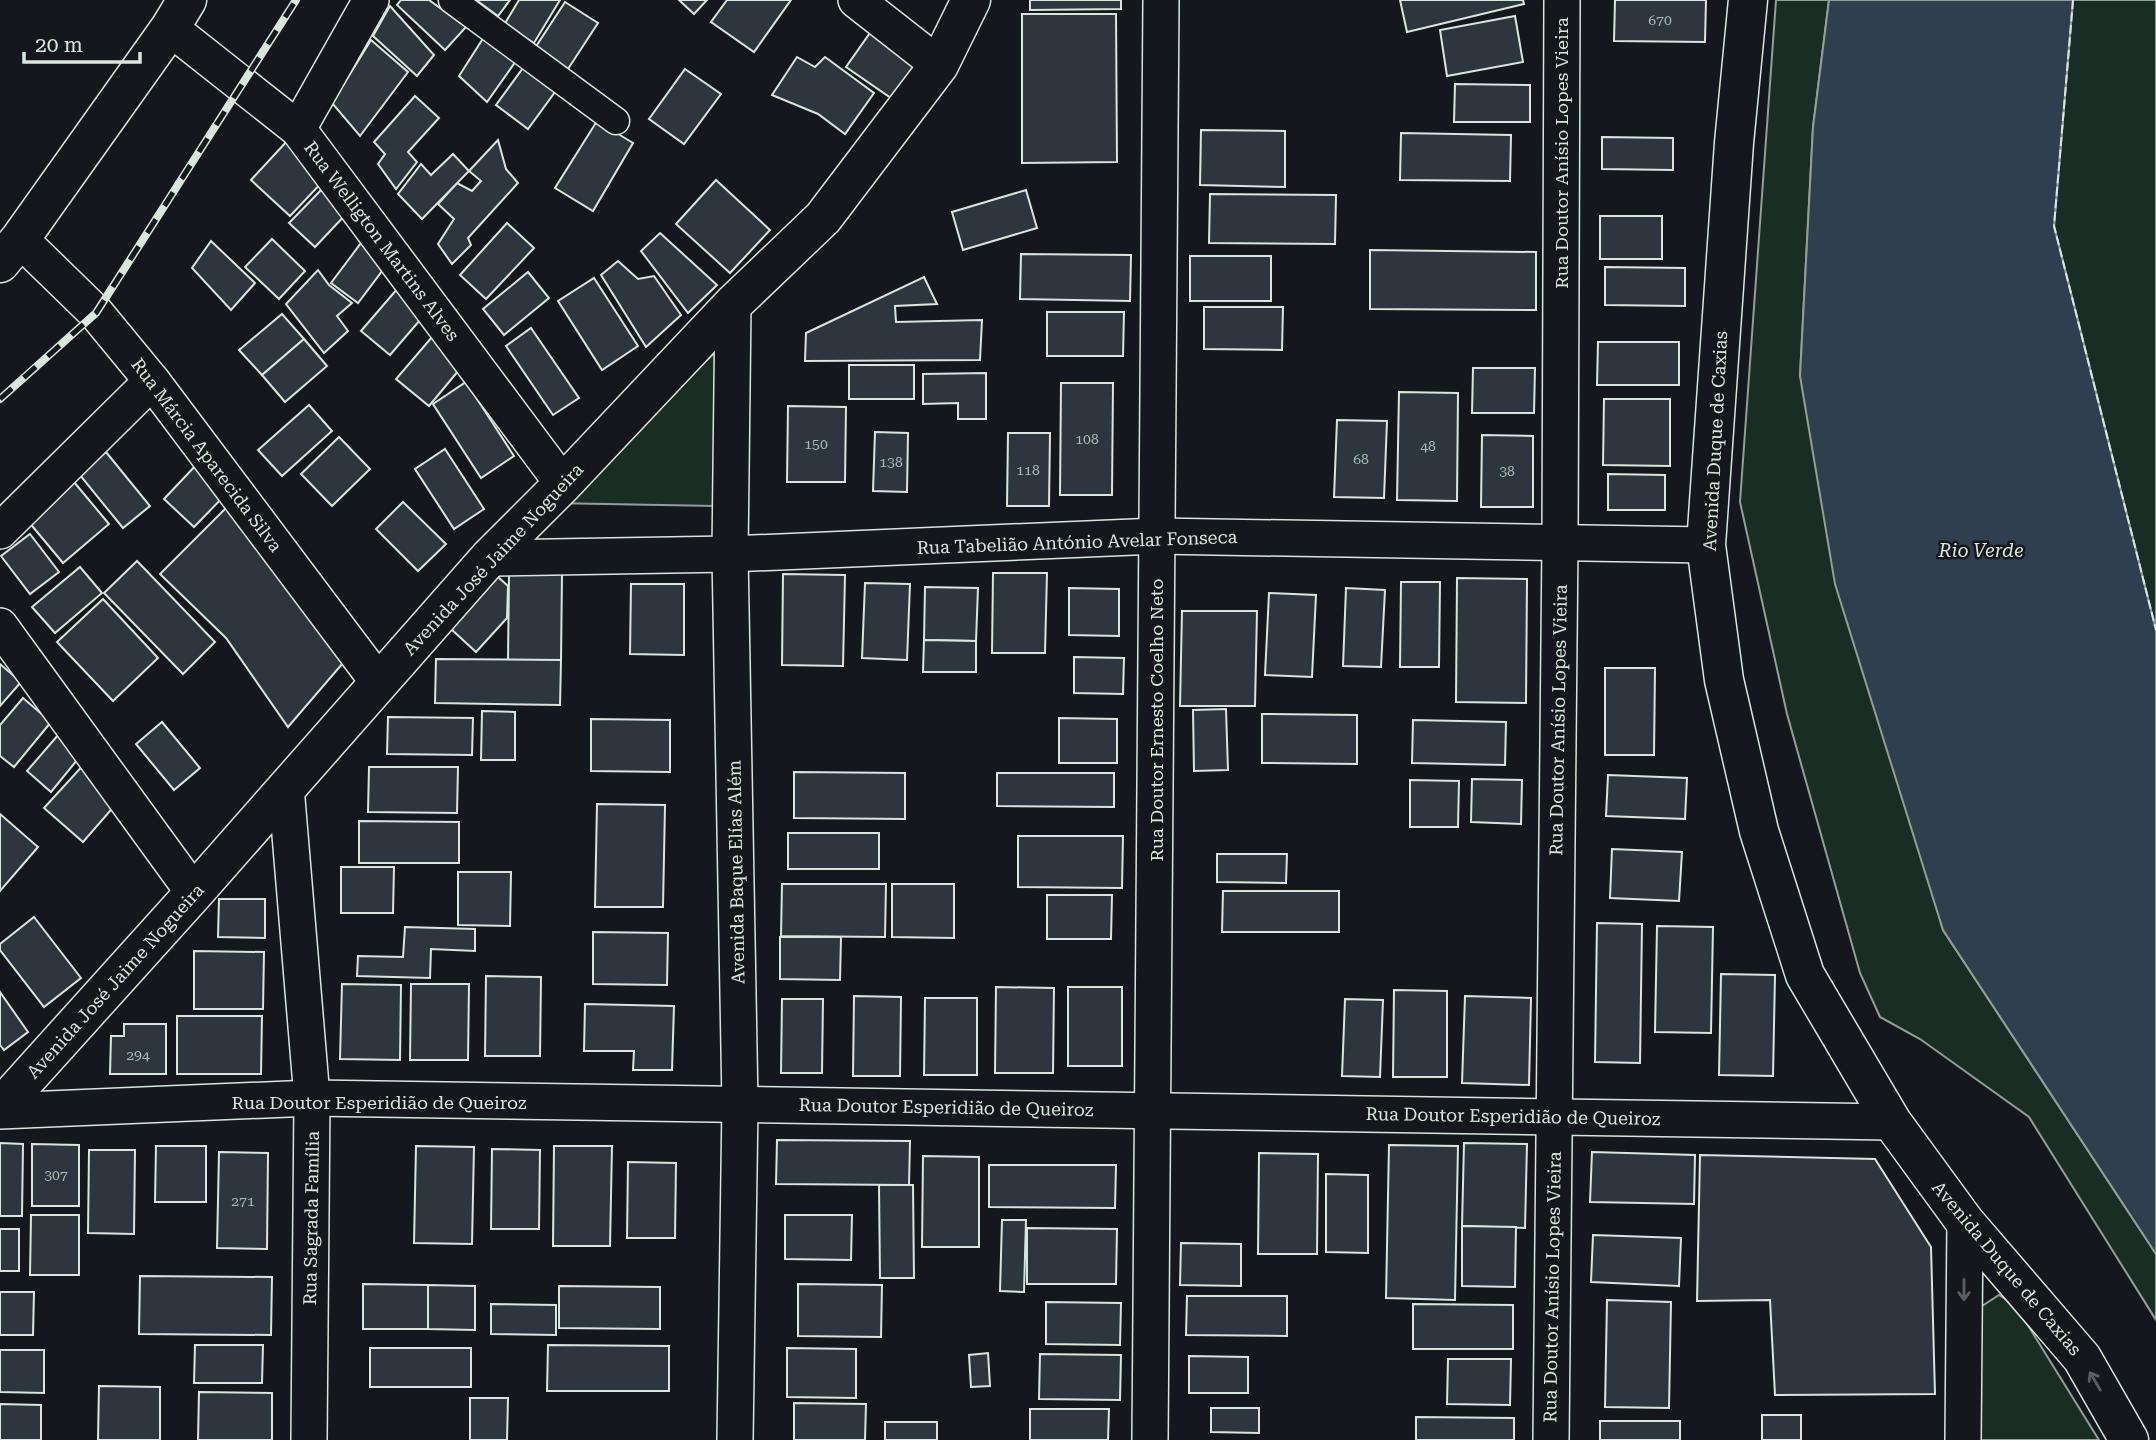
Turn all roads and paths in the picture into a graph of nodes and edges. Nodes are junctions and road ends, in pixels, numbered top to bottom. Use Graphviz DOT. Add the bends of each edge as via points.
graph roads {
  1 [pos="371,0"];
  2 [pos="453,0"];
  3 [pos="856,0"];
  4 [pos="971,0"];
  5 [pos="1161,0"];
  6 [pos="1562,0"];
  7 [pos="1748,0"];
  8 [pos="179,14"];
  9 [pos="939,65"];
  10 [pos="616,121"];
  11 [pos="298,129"];
  12 [pos="10,251"];
  13 [pos="733,304"];
  14 [pos="152,381"];
  15 [pos="563,484"];
  16 [pos="0,531"];
  17 [pos="1157,536"];
  18 [pos="1560,542"];
  19 [pos="1706,545"];
  20 [pos="730,554"];
  21 [pos="489,558"];
  22 [pos="0,626"];
  23 [pos="379,683"];
  24 [pos="286,787"];
  25 [pos="194,893"];
  26 [pos="312,1098"];
  27 [pos="740,1104"];
  28 [pos="0,1110"];
  29 [pos="1153,1111"];
  30 [pos="1554,1116"];
  31 [pos="1892,1122"];
  32 [pos="1965,1222"];
  33 [pos="309,1440"];
  34 [pos="735,1440"];
  35 [pos="1150,1440"];
  36 [pos="1551,1440"];
  37 [pos="1963,1440"];
  38 [pos="2129,1440"];
  1 -- 11 [label="street"];
  2 -- 10 [label="street"];
  3 -- 9 [label="street"];
  4 -- 9 [label="main road, Avenida José Jaime Nogueira"];
  5 -- 17 [label="street, Rua Doutor Ernesto Coelho Neto"];
  6 -- 18 [label="street, Rua Doutor Anísio Lopes Vieira"];
  7 -- 19 [label="main road, Avenida Duque de Caxias"];
  8 -- 11 [label="street, Rua Welligton Martins Alves"];
  8 -- 12 [label="main road"];
  9 -- 13 [label="main road, Avenida José Jaime Nogueira" via="823,218"];
  11 -- 15 [label="street, Rua Welligton Martins Alves"];
  12 -- 14 [label="street, Rua Márcia Aparecida Silva" via="96,313"];
  13 -- 15 [label="main road, Avenida José Jaime Nogueira"];
  13 -- 20 [label="street, Avenida Baque Elías Além"];
  14 -- 16 [label="street"];
  14 -- 23 [label="street, Rua Márcia Aparecida Silva"];
  15 -- 21 [label="main road, Avenida José Jaime Nogueira"];
  17 -- 18 [label="street, Rua Tabelião António Avelar Fonseca"];
  17 -- 20 [label="street, Rua Tabelião António Avelar Fonseca"];
  17 -- 29 [label="street, Rua Doutor Ernesto Coelho Neto"];
  18 -- 19 [label="street, Rua Tabelião António Avelar Fonseca"];
  18 -- 30 [label="street, Rua Doutor Anísio Lopes Vieira"];
  19 -- 31 [label="main road, Avenida Duque de Caxias" via="1724,680 1759,831 1792,936 1805,975"];
  20 -- 21 [label="street, Rua Tabelião António Avelar Fonseca"];
  20 -- 27 [label="street, Avenida Baque Elías Além"];
  21 -- 23 [label="main road, Avenida José Jaime Nogueira"];
  22 -- 25 [label="street"];
  23 -- 24 [label="main road, Avenida José Jaime Nogueira"];
  24 -- 25 [label="main road, Avenida José Jaime Nogueira"];
  24 -- 26 [label="street, Rua Sagrada Família"];
  25 -- 28 [label="main road, Avenida José Jaime Nogueira"];
  26 -- 27 [label="street, Rua Doutor Esperidião de Queiroz"];
  26 -- 28 [label="street, Rua Doutor Esperidião de Queiroz"];
  26 -- 33 [label="street, Rua Sagrada Família"];
  27 -- 29 [label="street, Rua Doutor Esperidião de Queiroz"];
  27 -- 34 [label="street, Avenida Baque Elías Além"];
  29 -- 30 [label="street, Rua Doutor Esperidião de Queiroz"];
  29 -- 35 [label="street, Rua Doutor Ernesto Coelho Neto"];
  30 -- 31 [label="street, Rua Doutor Esperidião de Queiroz"];
  30 -- 36 [label="street, Rua Doutor Anísio Lopes Vieira"];
  31 -- 32 [label="main road, Avenida Duque de Caxias"];
  32 -- 37 [label="street, one-way"];
  38 -- 32 [label="main road, Avenida Duque de Caxias, one-way" via="2082,1358"];
}
